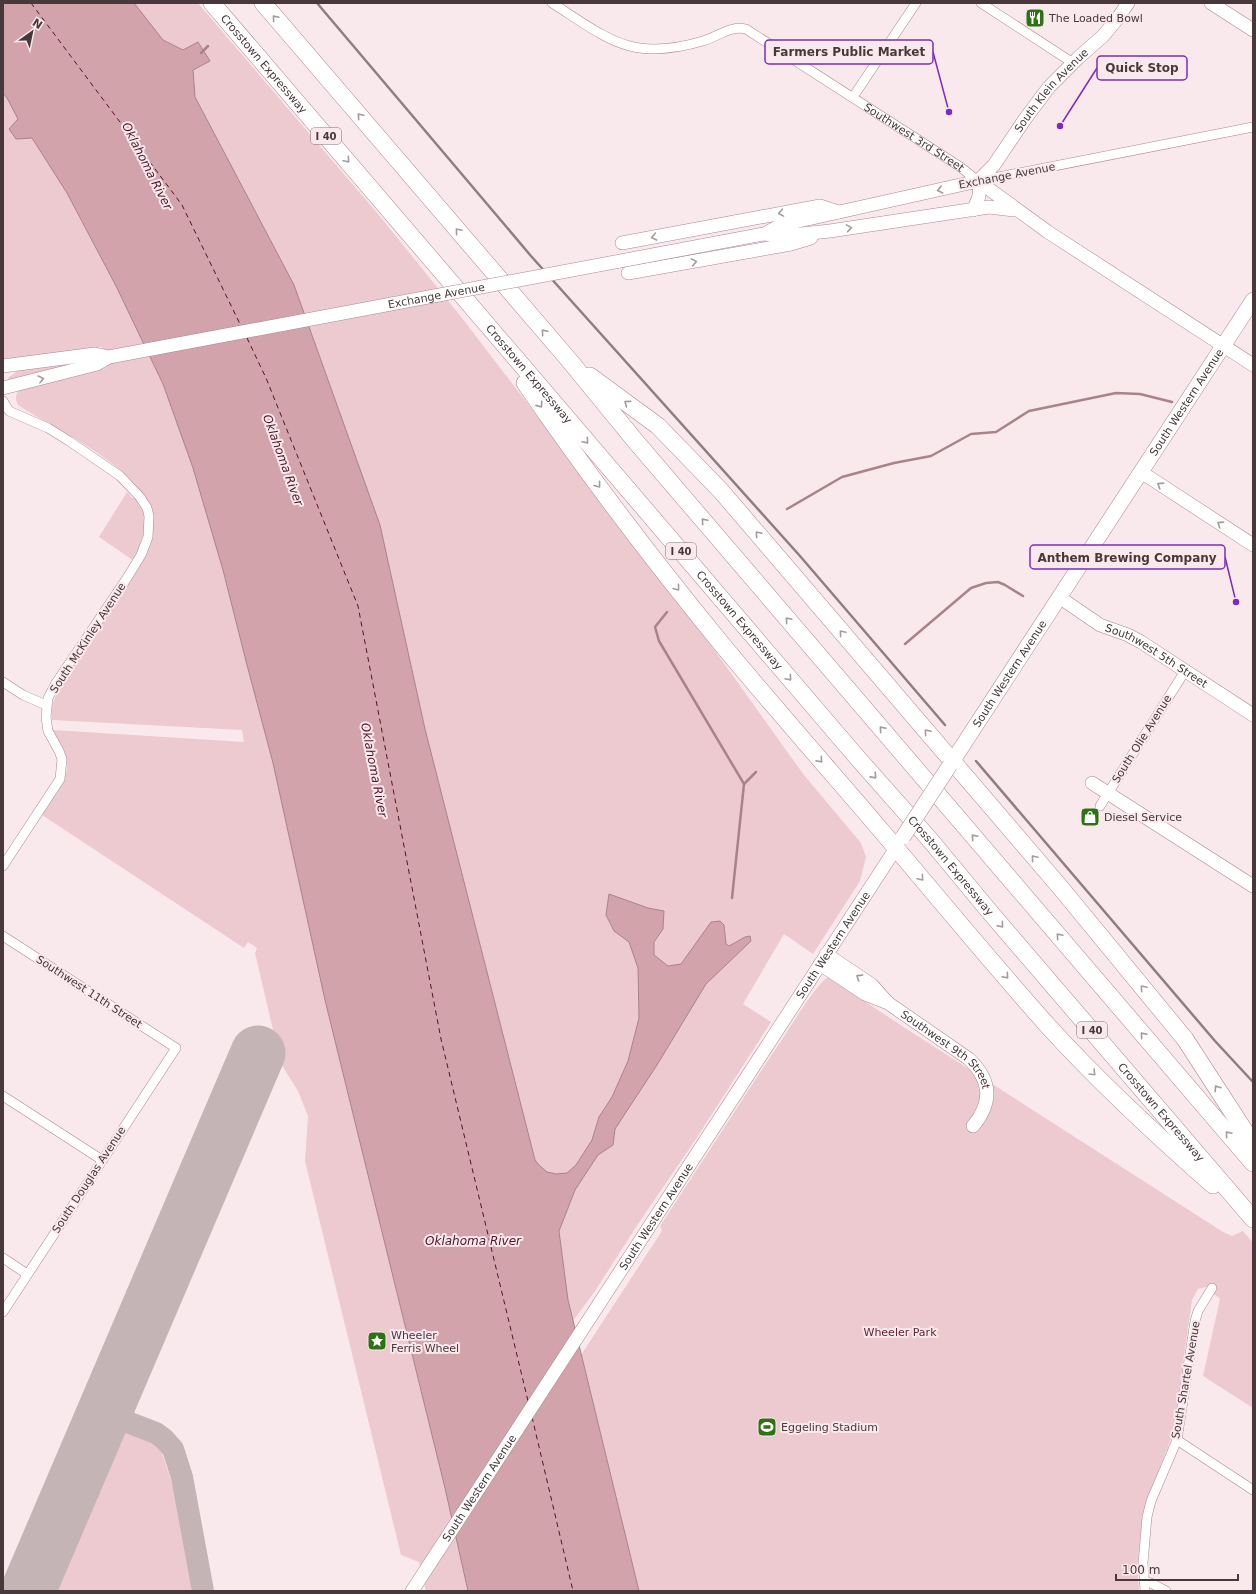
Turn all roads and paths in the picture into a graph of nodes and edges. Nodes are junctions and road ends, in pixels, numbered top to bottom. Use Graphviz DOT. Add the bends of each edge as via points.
graph roads {
  1 [pos="212,3"];
  2 [pos="263,3"];
  3 [pos="552,3"];
  4 [pos="916,3"];
  5 [pos="981,3"];
  6 [pos="1128,3"];
  7 [pos="1212,3"];
  8 [pos="1253,30"];
  9 [pos="1073,63"];
  10 [pos="853,98"];
  11 [pos="1253,127"];
  12 [pos="978,181"];
  13 [pos="973,210"];
  14 [pos="1018,211"];
  15 [pos="838,212"];
  16 [pos="830,231"];
  17 [pos="764,234"];
  18 [pos="622,243"];
  19 [pos="628,273"];
  20 [pos="1253,300"];
  21 [pos="471,304"];
  22 [pos="1223,346"];
  23 [pos="109,357"];
  24 [pos="569,360"];
  25 [pos="9,365"];
  26 [pos="1253,365"];
  27 [pos="3,380"];
  28 [pos="3,388"];
  29 [pos="3,401"];
  30 [pos="1141,472"];
  31 [pos="1253,545"];
  32 [pos="1059,597"];
  33 [pos="1184,671"];
  34 [pos="3,682"];
  35 [pos="46,705"];
  36 [pos="1253,715"];
  37 [pos="951,763"];
  38 [pos="1092,783"];
  39 [pos="1108,793"];
  40 [pos="1100,806"];
  41 [pos="899,842"];
  42 [pos="3,866"];
  43 [pos="1253,886"];
  44 [pos="3,936"];
  45 [pos="823,959"];
  46 [pos="176,1048"];
  47 [pos="3,1096"];
  48 [pos="973,1126"];
  49 [pos="1253,1144"];
  50 [pos="102,1160"];
  51 [pos="1253,1163"];
  52 [pos="1253,1219"];
  53 [pos="3,1258"];
  54 [pos="27,1274"];
  55 [pos="1212,1288"];
  56 [pos="3,1312"];
  57 [pos="1177,1440"];
  58 [pos="1253,1490"];
  59 [pos="1144,1581"];
  60 [pos="412,1591"];
  61 [pos="1145,1591"];
  62 [pos="1166,1591"];
  1 -- 21 [label="highway, Crosstown Expressway / I 40, one-way"];
  24 -- 2 [label="highway, one-way"];
  3 -- 10 [label="street, Southwest 3rd Street" via="614,42 643,49 671,48 713,38 733,29 746,29"];
  4 -- 10 [label="street"];
  5 -- 9 [label="street"];
  6 -- 9 [label="main road, South Klein Avenue" via="1103,36"];
  7 -- 8 [label="main road"];
  9 -- 12 [label="main road, South Klein Avenue" via="1042,96 994,165"];
  10 -- 12 [label="street, Southwest 3rd Street"];
  11 -- 12 [label="street, Exchange Avenue"];
  12 -- 13 [label="main road" via="979,198"];
  12 -- 14 [label="main road, Southwest 3rd Street"];
  12 -- 15 [label="main road, Exchange Avenue, one-way"];
  13 -- 14 [label="main road, Exchange Avenue" via="989,207"];
  16 -- 13 [label="main road, Exchange Avenue, one-way"];
  14 -- 22 [label="main road, Southwest 3rd Street"];
  15 -- 17 [label="main road, Exchange Avenue" via="781,225"];
  15 -- 18 [label="main road, one-way" via="820,206"];
  16 -- 17 [label="main road, Exchange Avenue" via="782,236"];
  19 -- 16 [label="main road, one-way" via="791,244"];
  17 -- 23 [label="main road, Exchange Avenue, bridge"];
  18 -- 19 [label="street"];
  20 -- 22 [label="main road, South Western Avenue"];
  21 -- 41 [label="highway, one-way" via="566,442 681,594 721,644"];
  21 -- 52 [label="highway, Crosstown Expressway / I 40, one-way"];
  22 -- 26 [label="main road, Southwest 3rd Street"];
  22 -- 30 [label="main road, South Western Avenue"];
  23 -- 25 [label="main road, Exchange Avenue" via="95,354"];
  28 -- 23 [label="main road, Exchange Avenue, one-way" via="97,364"];
  37 -- 24 [label="highway, one-way" via="716,485 658,426"];
  51 -- 24 [label="highway, one-way" via="637,443"];
  25 -- 27 [label="main road"];
  29 -- 35 [label="street, South McKinley Avenue" via="9,411 54,431 120,476 132,487 147,508 149,520 146,545 127,578 56,683"];
  31 -- 30 [label="main road, one-way"];
  30 -- 32 [label="main road, South Western Avenue"];
  32 -- 33 [label="main road, Southwest 5th Street" via="1100,625 1128,635"];
  32 -- 37 [label="main road, South Western Avenue"];
  33 -- 36 [label="main road, Southwest 5th Street"];
  33 -- 39 [label="street, South Olie Avenue"];
  34 -- 35 [label="street"];
  35 -- 42 [label="street, South McKinley Avenue" via="48,731 62,759 60,778"];
  37 -- 41 [label="main road, South Western Avenue, bridge"];
  49 -- 37 [label="highway, one-way" via="1185,1039 1060,887"];
  38 -- 39 [label="main road"];
  39 -- 40 [label="street, South Olie Avenue"];
  39 -- 43 [label="main road"];
  41 -- 45 [label="main road, South Western Avenue"];
  41 -- 52 [label="highway, one-way" via="1048,1026 1166,1144"];
  44 -- 46 [label="street, Southwest 11th Street"];
  45 -- 48 [label="main road, Southwest 9th Street" via="872,985 888,1003 976,1066 985,1082 987,1098 982,1115"];
  45 -- 60 [label="main road, South Western Avenue"];
  46 -- 50 [label="street, South Douglas Avenue"];
  47 -- 50 [label="street"];
  50 -- 54 [label="street, South Douglas Avenue"];
  53 -- 54 [label="street"];
  54 -- 56 [label="street, South Douglas Avenue"];
  55 -- 57 [label="street, South Shartel Avenue" via="1195,1321"];
  57 -- 58 [label="street"];
  57 -- 59 [label="street, South Shartel Avenue" via="1148,1510 1143,1563"];
  59 -- 61 [label="street, South Shartel Avenue"];
  59 -- 62 [label="street"];
}
